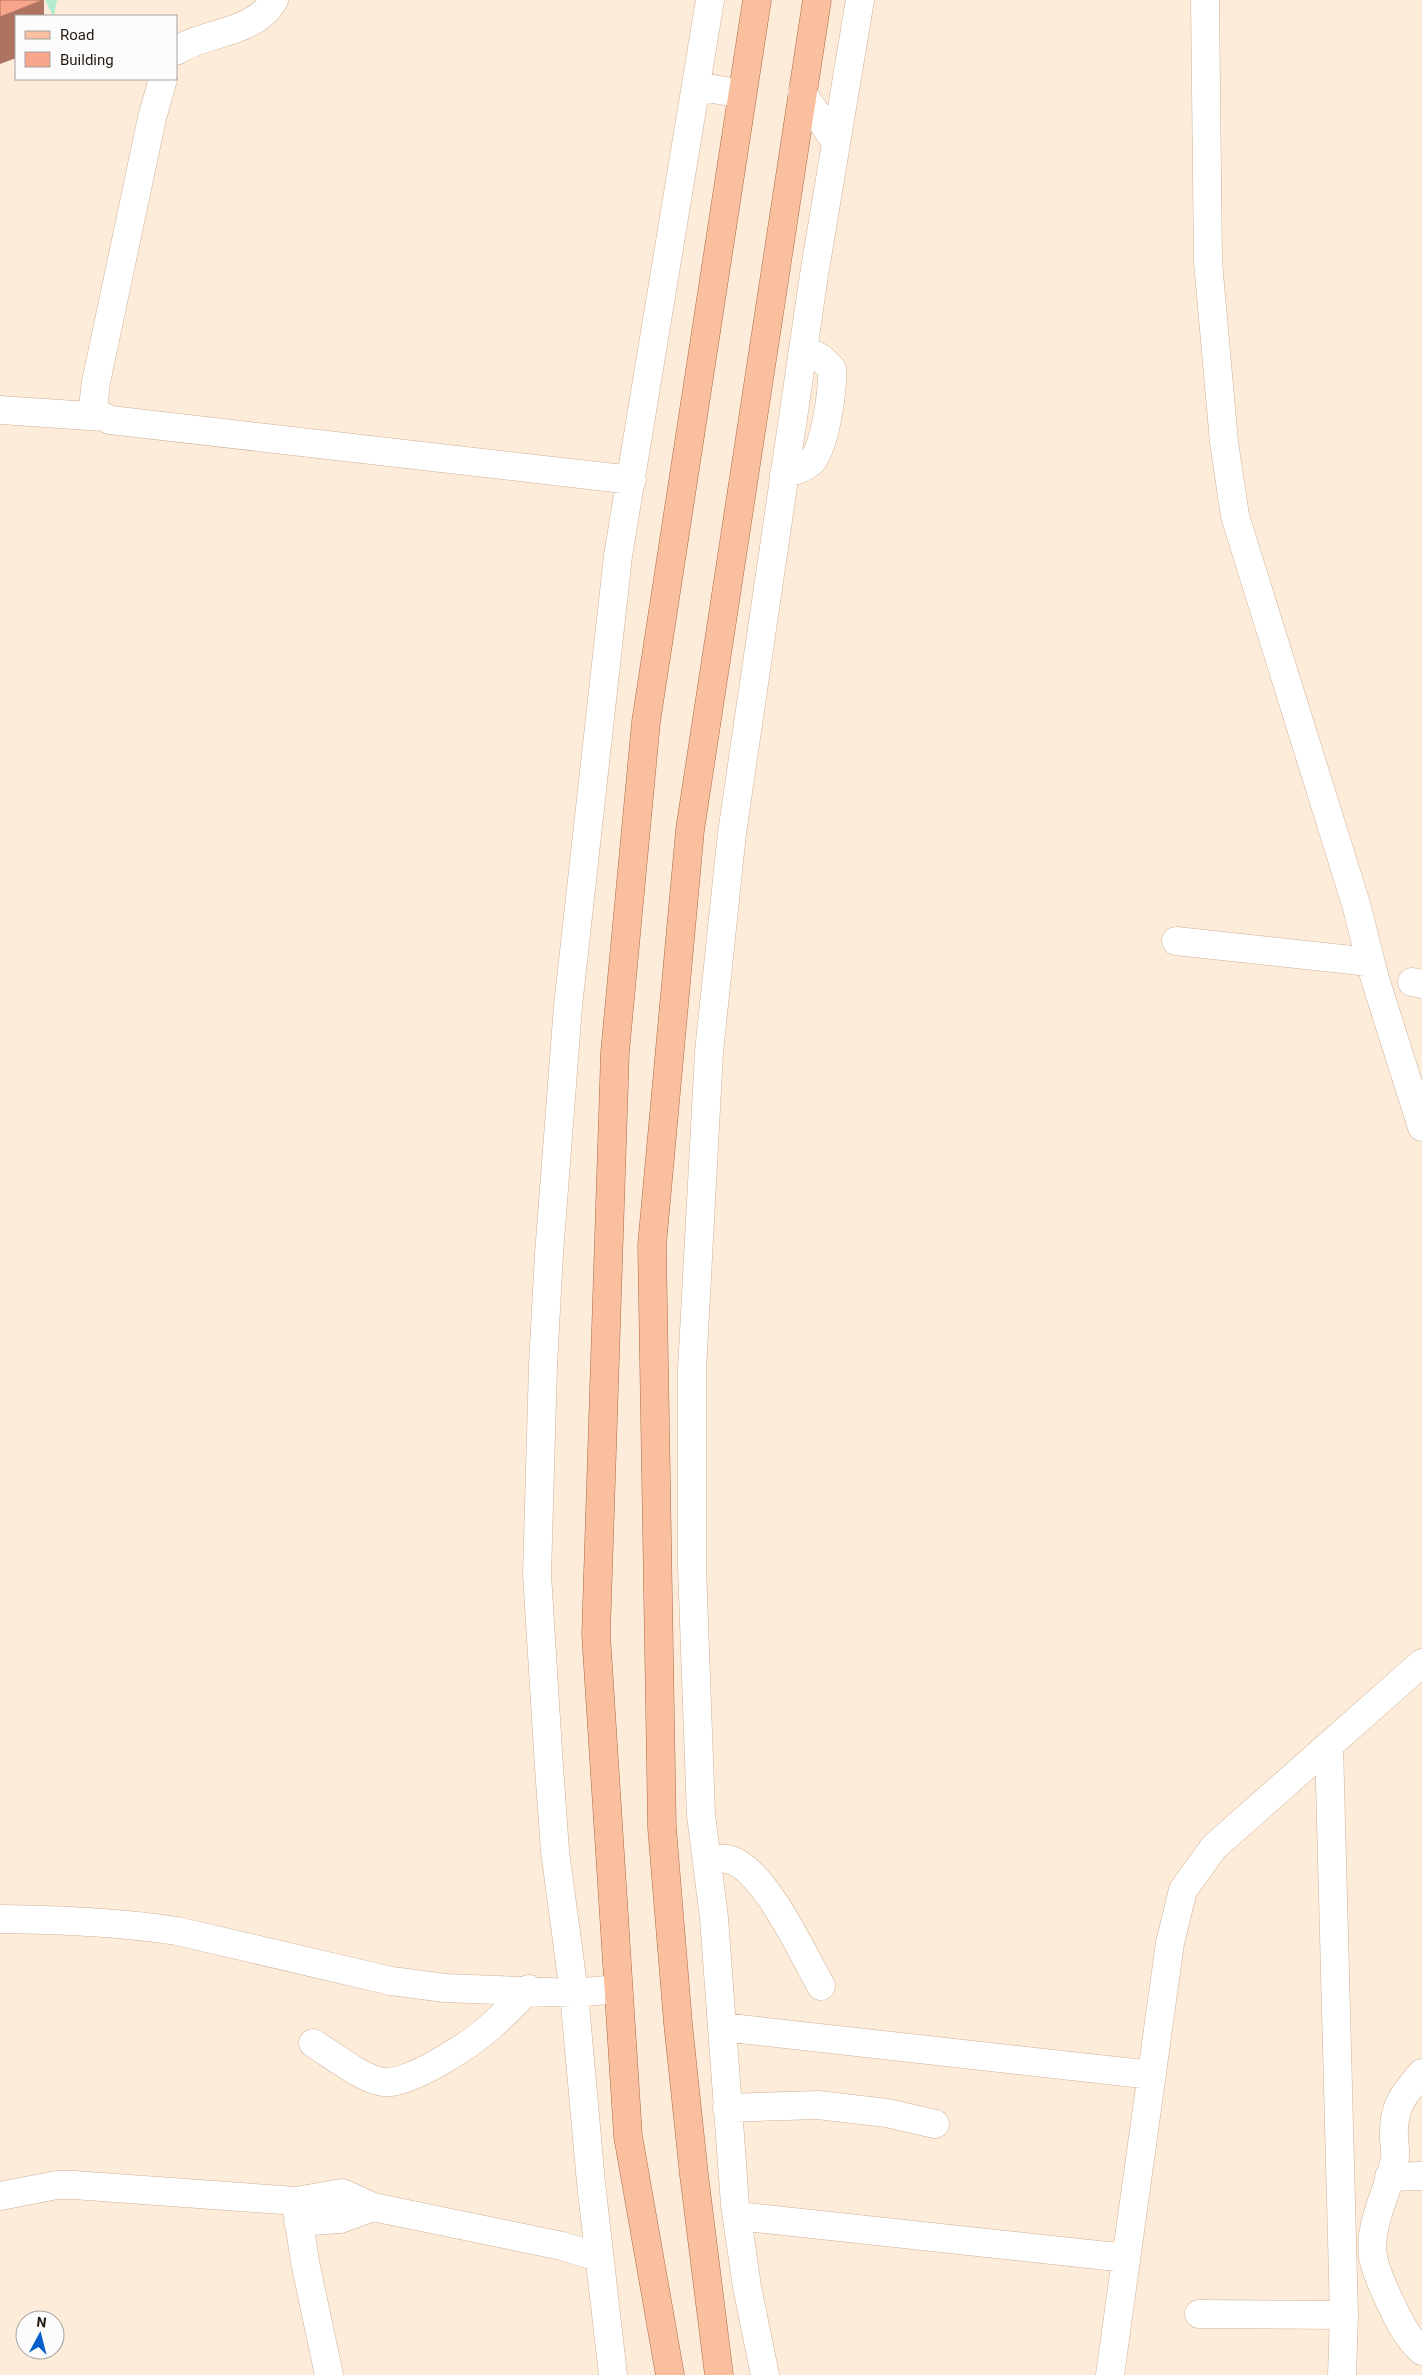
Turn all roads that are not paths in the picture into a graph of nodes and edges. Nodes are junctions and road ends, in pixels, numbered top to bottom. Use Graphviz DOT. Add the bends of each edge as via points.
graph roads {
  1 [pos="274,0"];
  2 [pos="710,0"];
  3 [pos="757,0"];
  4 [pos="817,0"];
  5 [pos="860,0"];
  6 [pos="1205,0"];
  7 [pos="178,50"];
  8 [pos="163,80"];
  9 [pos="696,86"];
  10 [pos="802,93"];
  11 [pos="742,94"];
  12 [pos="836,142"];
  13 [pos="0,410"];
  14 [pos="104,417"];
  15 [pos="632,480"];
  16 [pos="1176,941"];
  17 [pos="1370,962"];
  18 [pos="1422,1127"];
  19 [pos="1422,1663"];
  20 [pos="1329,1745"];
  21 [pos="707,1861"];
  22 [pos="0,1919"];
  23 [pos="821,1986"];
  24 [pos="618,1989"];
  25 [pos="529,1990"];
  26 [pos="574,1993"];
  27 [pos="722,2027"];
  28 [pos="313,2043"];
  29 [pos="1422,2073"];
  30 [pos="1152,2075"];
  31 [pos="727,2108"];
  32 [pos="935,2124"];
  33 [pos="1422,2176"];
  34 [pos="1389,2177"];
  35 [pos="0,2196"];
  36 [pos="297,2211"];
  37 [pos="737,2216"];
  38 [pos="598,2257"];
  39 [pos="1126,2258"];
  40 [pos="1200,2314"];
  41 [pos="1344,2314"];
  42 [pos="1422,2351"];
  43 [pos="329,2375"];
  44 [pos="613,2375"];
  45 [pos="670,2375"];
  46 [pos="719,2375"];
  47 [pos="765,2375"];
  48 [pos="1110,2375"];
  49 [pos="1342,2375"];
  1 -- 7 [label="street" via="264,13 228,33"];
  2 -- 9 [label="street"];
  3 -- 11 [label="main road"];
  4 -- 10 [label="main road"];
  5 -- 12 [label="street"];
  6 -- 17 [label="street" via="1208,262 1224,442 1235,516 1356,904"];
  8 -- 14 [label="street" via="94,392 93,407"];
  9 -- 11 [label="street"];
  9 -- 15 [label="street"];
  10 -- 12 [label="street"];
  10 -- 46 [label="main road" via="690,830 652,1245 662,1828 678,2023"];
  11 -- 24 [label="main road" via="646,722 616,1052 596,1634"];
  12 -- 21 [label="street" via="732,833 709,1052 692,1370 695,1693 701,1815"];
  13 -- 14 [label="street"];
  14 -- 15 [label="street"];
  15 -- 26 [label="street" via="618,556 568,1006 543,1365 537,1574 555,1851"];
  16 -- 17 [label="street"];
  17 -- 18 [label="street"];
  19 -- 20 [label="street"];
  20 -- 30 [label="street" via="1214,1847 1183,1890 1170,1943"];
  20 -- 41 [label="street"];
  21 -- 23 [label="street" via="726,1859 742,1865 766,1888"];
  21 -- 27 [label="street"];
  22 -- 25 [label="street" via="143,1925 391,1981 446,1988"];
  24 -- 26 [label="street"];
  24 -- 45 [label="main road" via="628,2136"];
  25 -- 26 [label="street"];
  25 -- 28 [label="street" via="475,2040 431,2067 394,2083 377,2081"];
  26 -- 38 [label="street"];
  27 -- 30 [label="street"];
  27 -- 31 [label="street"];
  29 -- 34 [label="street" via="1400,2100 1394,2130 1395,2156"];
  30 -- 39 [label="street"];
  31 -- 32 [label="street" via="818,2105 887,2113"];
  31 -- 37 [label="street"];
  33 -- 34 [label="street"];
  34 -- 42 [label="street" via="1376,2222 1373,2257 1402,2326"];
  35 -- 36 [label="street" via="74,2185"];
  36 -- 38 [label="street" via="342,2192 372,2207 562,2246"];
  36 -- 43 [label="street"];
  37 -- 39 [label="street"];
  37 -- 47 [label="street"];
  38 -- 44 [label="street"];
  39 -- 48 [label="street"];
  40 -- 41 [label="street"];
  41 -- 49 [label="street"];
}
